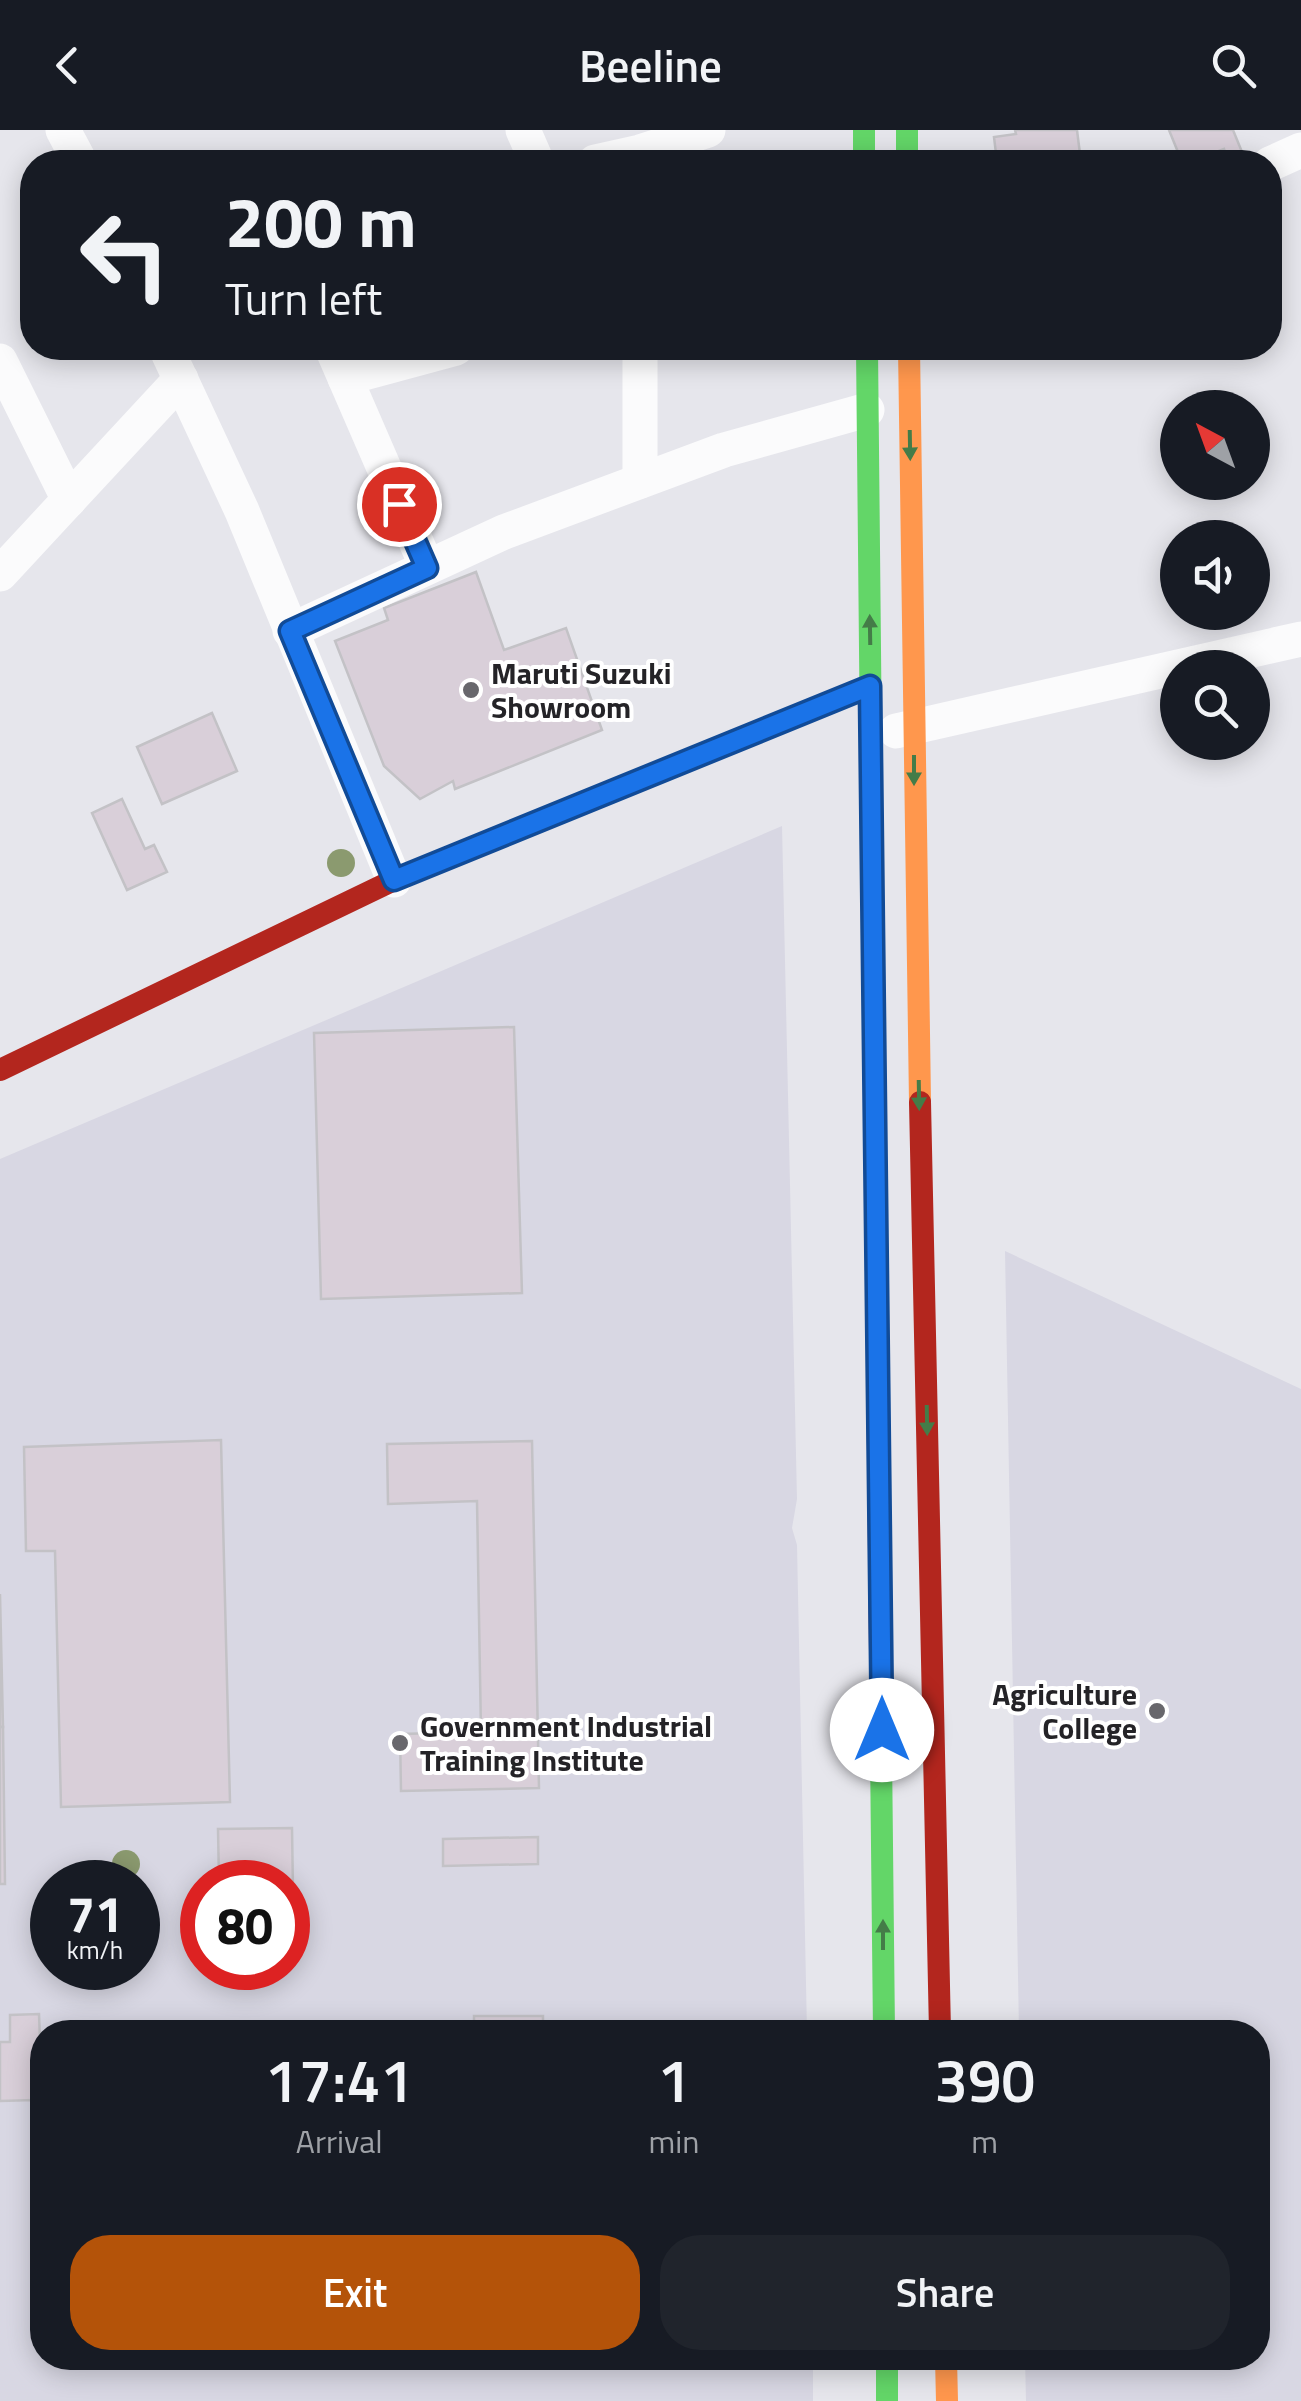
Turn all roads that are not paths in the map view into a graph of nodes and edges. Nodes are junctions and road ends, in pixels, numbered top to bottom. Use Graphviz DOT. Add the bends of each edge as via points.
graph roads {
  1 [pos="708,130"];
  2 [pos="659,150"];
  3 [pos="640,360"];
  4 [pos="866,360"];
  5 [pos="909,360"];
  6 [pos="0,363"];
  7 [pos="173,363"];
  8 [pos="338,363"];
  9 [pos="867,410"];
  10 [pos="640,480"];
  11 [pos="70,500"];
  12 [pos="427,568"];
  13 [pos="0,574"];
  14 [pos="290,631"];
  15 [pos="1301,638"];
  16 [pos="870,686"];
  17 [pos="913,727"];
  18 [pos="871,738"];
  19 [pos="394,880"];
  20 [pos="0,1070"];
  21 [pos="884,2020"];
  22 [pos="940,2020"];
  23 [pos="887,2370"];
  24 [pos="946,2370"];
  25 [pos="887,2401"];
  26 [pos="947,2401"];
  1 -- 2 [label="street"];
  3 -- 10 [label="street"];
  4 -- 9 [label="main road"];
  5 -- 17 [label="main road, one-way"];
  6 -- 11 [label="street"];
  7 -- 11 [label="street"];
  7 -- 14 [label="street"];
  8 -- 12 [label="street"];
  9 -- 10 [label="street"];
  16 -- 9 [label="main road, one-way"];
  10 -- 12 [label="street"];
  11 -- 13 [label="street"];
  12 -- 14 [label="street"];
  14 -- 19 [label="street"];
  15 -- 17 [label="street"];
  16 -- 18 [label="main road"];
  16 -- 19 [label="main road"];
  17 -- 18 [label="street"];
  17 -- 22 [label="main road, one-way"];
  21 -- 18 [label="main road, one-way"];
  19 -- 20 [label="main road"];
  23 -- 25 [label="main road"];
  24 -- 26 [label="main road"];
}
